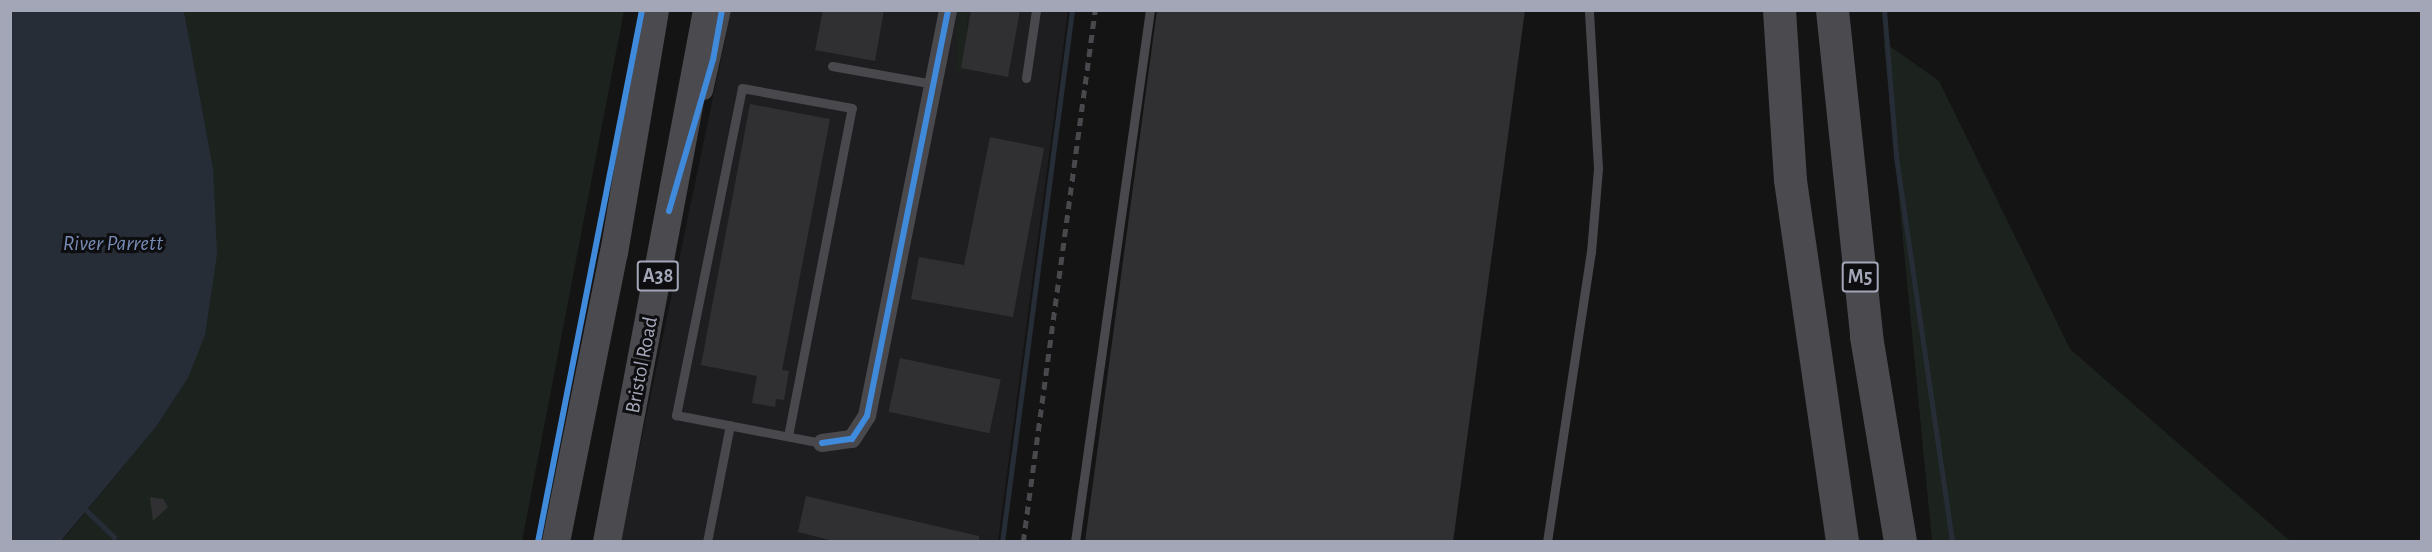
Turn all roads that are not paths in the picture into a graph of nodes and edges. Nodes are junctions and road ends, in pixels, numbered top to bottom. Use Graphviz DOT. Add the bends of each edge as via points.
graph roads {
  1 [pos="655,10"];
  2 [pos="707,10"];
  3 [pos="722,10"];
  4 [pos="948,10"];
  5 [pos="1036,10"];
  6 [pos="1150,10"];
  7 [pos="1589,10"];
  8 [pos="1779,10"];
  9 [pos="1832,10"];
  10 [pos="832,66"];
  11 [pos="1026,78"];
  12 [pos="934,84"];
  13 [pos="669,211"];
  14 [pos="730,425"];
  15 [pos="788,436"];
  16 [pos="822,443"];
  17 [pos="556,542"];
  18 [pos="607,542"];
  19 [pos="706,542"];
  20 [pos="1076,542"];
  21 [pos="1547,542"];
  22 [pos="1842,542"];
  23 [pos="1900,542"];
  1 -- 17 [label="main road, A38"];
  2 -- 13 [label="main road, Bristol Road / A38"];
  3 -- 13 [label="street" via="713,60"];
  4 -- 12 [label="street"];
  5 -- 11 [label="lane"];
  6 -- 20 [label="lane"];
  7 -- 21 [label="lane" via="1598,168 1592,242"];
  8 -- 22 [label="highway" via="1790,180"];
  9 -- 23 [label="highway, M5" via="1866,336"];
  10 -- 12 [label="lane"];
  12 -- 16 [label="street" via="867,416 852,439"];
  13 -- 18 [label="main road, Bristol Road / A38"];
  14 -- 15 [label="lane"];
  14 -- 15 [label="lane" via="676,415 742,88 852,108"];
  14 -- 19 [label="lane"];
  15 -- 16 [label="lane"];
}
